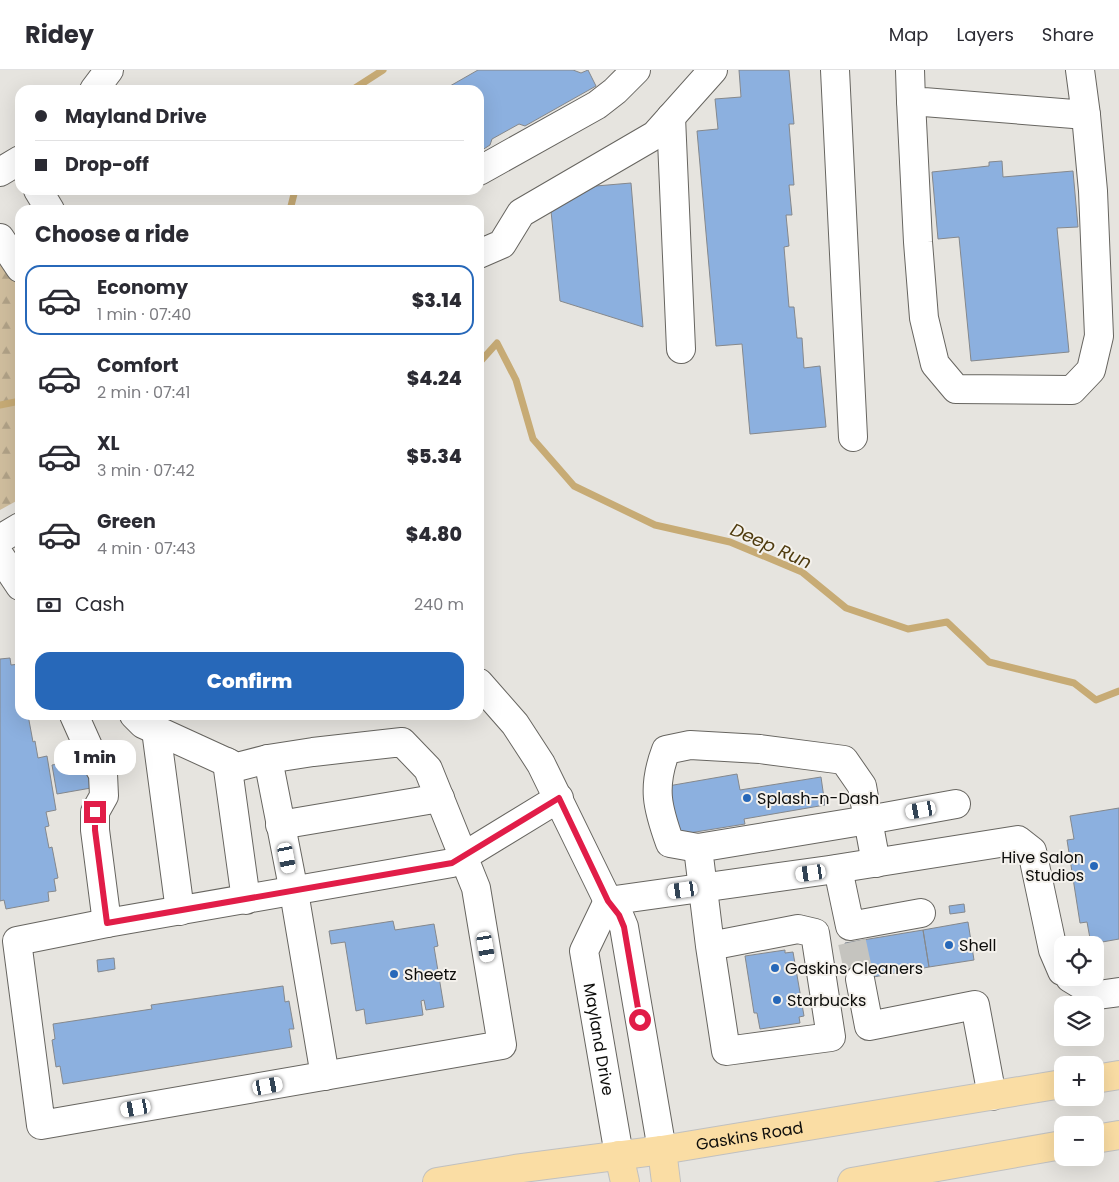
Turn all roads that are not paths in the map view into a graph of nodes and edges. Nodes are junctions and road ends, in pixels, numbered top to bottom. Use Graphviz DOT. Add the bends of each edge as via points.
graph roads {
  1 [pos="109,70"];
  2 [pos="636,70"];
  3 [pos="713,70"];
  4 [pos="835,70"];
  5 [pos="910,70"];
  6 [pos="1080,70"];
  7 [pos="98,85"];
  8 [pos="911,101"];
  9 [pos="1086,115"];
  10 [pos="671,117"];
  11 [pos="15,163"];
  12 [pos="484,169"];
  13 [pos="0,172"];
  14 [pos="0,238"];
  15 [pos="484,252"];
  16 [pos="15,260"];
  17 [pos="681,349"];
  18 [pos="853,437"];
  19 [pos="15,530"];
  20 [pos="0,539"];
  21 [pos="0,556"];
  22 [pos="15,578"];
  23 [pos="484,689"];
  24 [pos="76,720"];
  25 [pos="140,720"];
  26 [pos="156,730"];
  27 [pos="268,759"];
  28 [pos="227,762"];
  29 [pos="440,798"];
  30 [pos="559,798"];
  31 [pos="956,804"];
  32 [pos="868,820"];
  33 [pos="280,825"];
  34 [pos="698,848"];
  35 [pos="464,856"];
  36 [pos="876,863"];
  37 [pos="838,869"];
  38 [pos="702,888"];
  39 [pos="294,892"];
  40 [pos="246,900"];
  41 [pos="608,901"];
  42 [pos="180,911"];
  43 [pos="920,913"];
  44 [pos="107,923"];
  45 [pos="710,946"];
  46 [pos="1054,950"];
  47 [pos="860,979"];
  48 [pos="1083,986"];
  49 [pos="1119,992"];
  50 [pos="1119,1075"];
  51 [pos="325,1076"];
  52 [pos="1104,1078"];
  53 [pos="1054,1085"];
  54 [pos="992,1096"];
  55 [pos="1119,1135"];
  56 [pos="1104,1138"];
  57 [pos="1054,1146"];
  58 [pos="662,1150"];
  59 [pos="619,1155"];
  60 [pos="437,1182"];
  61 [pos="624,1182"];
  62 [pos="666,1182"];
  63 [pos="852,1182"];
  1 -- 7 [label="street"];
  2 -- 12 [label="street" via="597,106"];
  3 -- 10 [label="street"];
  4 -- 18 [label="street"];
  5 -- 8 [label="street"];
  6 -- 9 [label="street"];
  8 -- 9 [label="street"];
  8 -- 9 [label="street" via="924,318 935,364 956,389 1072,390 1091,370 1099,336 1093,191"];
  10 -- 15 [label="street" via="655,135 521,213 502,244"];
  10 -- 17 [label="street"];
  11 -- 13 [label="street"];
  14 -- 16 [label="street"];
  19 -- 20 [label="street"];
  21 -- 22 [label="street"];
  23 -- 30 [label="street" via="515,724"];
  24 -- 44 [label="street" via="103,774 104,796 95,812 95,830"];
  25 -- 26 [label="street"];
  26 -- 28 [label="street"];
  26 -- 42 [label="street"];
  27 -- 28 [label="street" via="236,767"];
  27 -- 29 [label="street" via="402,742 428,769"];
  27 -- 33 [label="street"];
  28 -- 40 [label="street"];
  29 -- 33 [label="street"];
  29 -- 35 [label="street"];
  30 -- 35 [label="street"];
  30 -- 41 [label="street"];
  31 -- 32 [label="street"];
  32 -- 34 [label="street"];
  32 -- 34 [label="street" via="862,786 844,760 690,744 666,750 659,768 656,796 670,843"];
  32 -- 36 [label="street"];
  33 -- 39 [label="street"];
  34 -- 38 [label="street"];
  35 -- 39 [label="street" via="452,863"];
  35 -- 51 [label="street" via="476,888 502,1045"];
  36 -- 37 [label="street"];
  36 -- 46 [label="street" via="1018,840 1032,851"];
  37 -- 38 [label="street"];
  37 -- 43 [label="street" via="851,934"];
  38 -- 41 [label="street"];
  38 -- 45 [label="street"];
  39 -- 40 [label="street"];
  39 -- 51 [label="street"];
  40 -- 42 [label="street"];
  41 -- 58 [label="street" via="624,927"];
  41 -- 59 [label="street, Mayland Drive" via="584,951"];
  42 -- 44 [label="street"];
  44 -- 51 [label="street" via="17,941 41,1125"];
  45 -- 45 [label="street" via="798,930 815,932 831,1037 726,1051"];
  47 -- 54 [label="street" via="869,1026 974,1005"];
  48 -- 49 [label="street" via="1098,995"];
  50 -- 52 [label="main road"];
  53 -- 54 [label="main road, Gaskins Road"];
  54 -- 58 [label="main road, Gaskins Road"];
  55 -- 56 [label="main road"];
  57 -- 63 [label="main road"];
  58 -- 59 [label="main road, Gaskins Road"];
  58 -- 62 [label="main road"];
  59 -- 60 [label="main road, Gaskins Road"];
  59 -- 61 [label="main road, Mayland Drive"];
}
